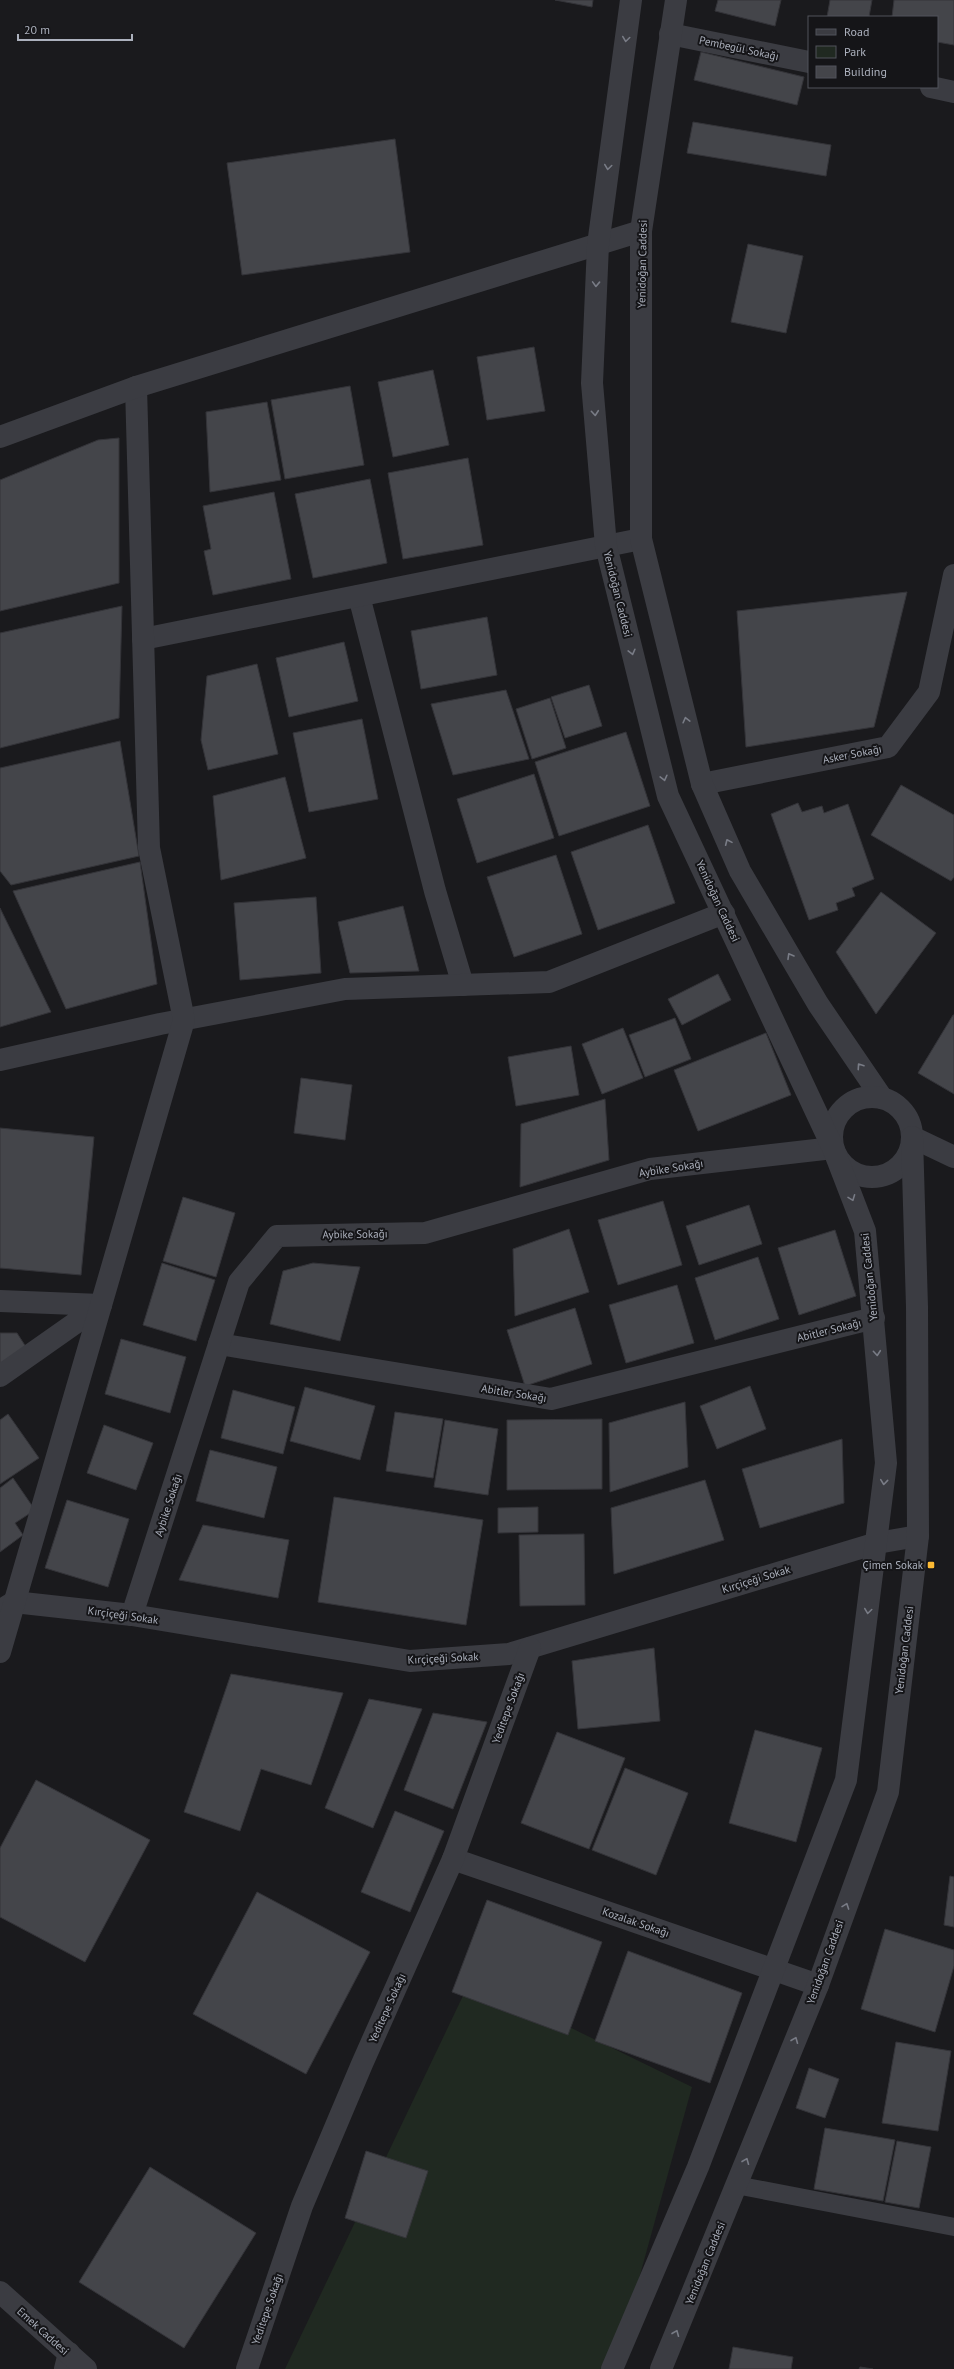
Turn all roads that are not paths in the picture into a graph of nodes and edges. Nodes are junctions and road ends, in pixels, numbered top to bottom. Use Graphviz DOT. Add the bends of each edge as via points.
graph roads {
  1 [pos="631,0"];
  2 [pos="676,0"];
  3 [pos="670,34"];
  4 [pos="808,62"];
  5 [pos="936,88"];
  6 [pos="954,92"];
  7 [pos="641,231"];
  8 [pos="598,245"];
  9 [pos="136,387"];
  10 [pos="0,437"];
  11 [pos="641,539"];
  12 [pos="606,546"];
  13 [pos="954,575"];
  14 [pos="359,596"];
  15 [pos="143,639"];
  16 [pos="702,784"];
  17 [pos="724,913"];
  18 [pos="462,985"];
  19 [pos="184,1020"];
  20 [pos="0,1060"];
  21 [pos="882,1098"];
  22 [pos="912,1137"];
  23 [pos="833,1148"];
  24 [pos="954,1158"];
  25 [pos="0,1301"];
  26 [pos="101,1304"];
  27 [pos="874,1318"];
  28 [pos="219,1344"];
  29 [pos="0,1376"];
  30 [pos="918,1536"];
  31 [pos="877,1543"];
  32 [pos="7,1606"];
  33 [pos="132,1615"];
  34 [pos="530,1648"];
  35 [pos="0,1652"];
  36 [pos="453,1859"];
  37 [pos="774,1970"];
  38 [pos="818,1985"];
  39 [pos="736,2185"];
  40 [pos="954,2227"];
  41 [pos="0,2292"];
  42 [pos="67,2361"];
  43 [pos="86,2369"];
  44 [pos="247,2369"];
  45 [pos="612,2369"];
  46 [pos="662,2369"];
  1 -- 8 [label="street, Yenidoğan Caddesi, one-way"];
  2 -- 3 [label="street, Yenidoğan Caddesi"];
  3 -- 4 [label="street, Pembegül Sokağı"];
  3 -- 7 [label="street, Yenidoğan Caddesi"];
  5 -- 6 [label="street"];
  7 -- 8 [label="street"];
  7 -- 11 [label="street, Yenidoğan Caddesi"];
  8 -- 9 [label="street"];
  8 -- 12 [label="street, Yenidoğan Caddesi, one-way" via="592,383"];
  9 -- 10 [label="street"];
  9 -- 15 [label="street"];
  11 -- 12 [label="street"];
  16 -- 11 [label="street, Yenidoğan Caddesi, one-way"];
  12 -- 14 [label="street"];
  12 -- 17 [label="street, Yenidoğan Caddesi, one-way" via="668,796"];
  13 -- 16 [label="street, Asker Sokağı" via="929,692 888,747"];
  14 -- 15 [label="street"];
  14 -- 18 [label="street" via="435,891"];
  15 -- 19 [label="street" via="149,848"];
  21 -- 16 [label="street, Yenidoğan Caddesi, one-way" via="818,1004 740,871"];
  17 -- 18 [label="street" via="549,982"];
  17 -- 23 [label="street, Yenidoğan Caddesi"];
  18 -- 19 [label="street" via="345,989"];
  19 -- 20 [label="street"];
  19 -- 26 [label="street"];
  21 -- 22 [label="street" via="894,1103 904,1112 910,1124"];
  21 -- 23 [label="street" via="861,1098 843,1109 833,1127"];
  22 -- 23 [label="street" via="910,1150 895,1170 871,1177 858,1175 847,1169 838,1160"];
  22 -- 24 [label="street"];
  22 -- 30 [label="street, Yenidoğan Caddesi" via="917,1307"];
  23 -- 27 [label="street, Yenidoğan Caddesi, one-way" via="865,1231"];
  23 -- 28 [label="street, Aybike Sokağı" via="650,1169 425,1233 277,1236 239,1282"];
  25 -- 26 [label="street"];
  26 -- 29 [label="street"];
  26 -- 32 [label="street"];
  27 -- 28 [label="street, Abitler Sokağı" via="551,1399"];
  27 -- 31 [label="street, Yenidoğan Caddesi, one-way" via="886,1463"];
  28 -- 33 [label="street, Aybike Sokağı"];
  30 -- 31 [label="street"];
  38 -- 30 [label="street, Yenidoğan Caddesi, one-way" via="888,1792"];
  31 -- 34 [label="street, Kırçiçeği Sokak"];
  31 -- 37 [label="street, Yenidoğan Caddesi, one-way" via="846,1780"];
  32 -- 33 [label="street, Kırçiçeği Sokak"];
  32 -- 35 [label="street"];
  33 -- 34 [label="street, Kırçiçeği Sokak" via="410,1661 509,1654"];
  34 -- 36 [label="street, Yeditepe Sokağı"];
  36 -- 37 [label="street, Kozalak Sokağı"];
  36 -- 44 [label="street, Yeditepe Sokağı" via="305,2199"];
  37 -- 38 [label="street, Kozalak Sokağı"];
  37 -- 45 [label="street, Yenidoğan Caddesi" via="698,2167"];
  39 -- 38 [label="street, Yenidoğan Caddesi, one-way"];
  39 -- 40 [label="lane"];
  46 -- 39 [label="street, Yenidoğan Caddesi, one-way"];
  41 -- 42 [label="street, Emek Caddesi"];
  42 -- 43 [label="street, Emek Caddesi"];
}
